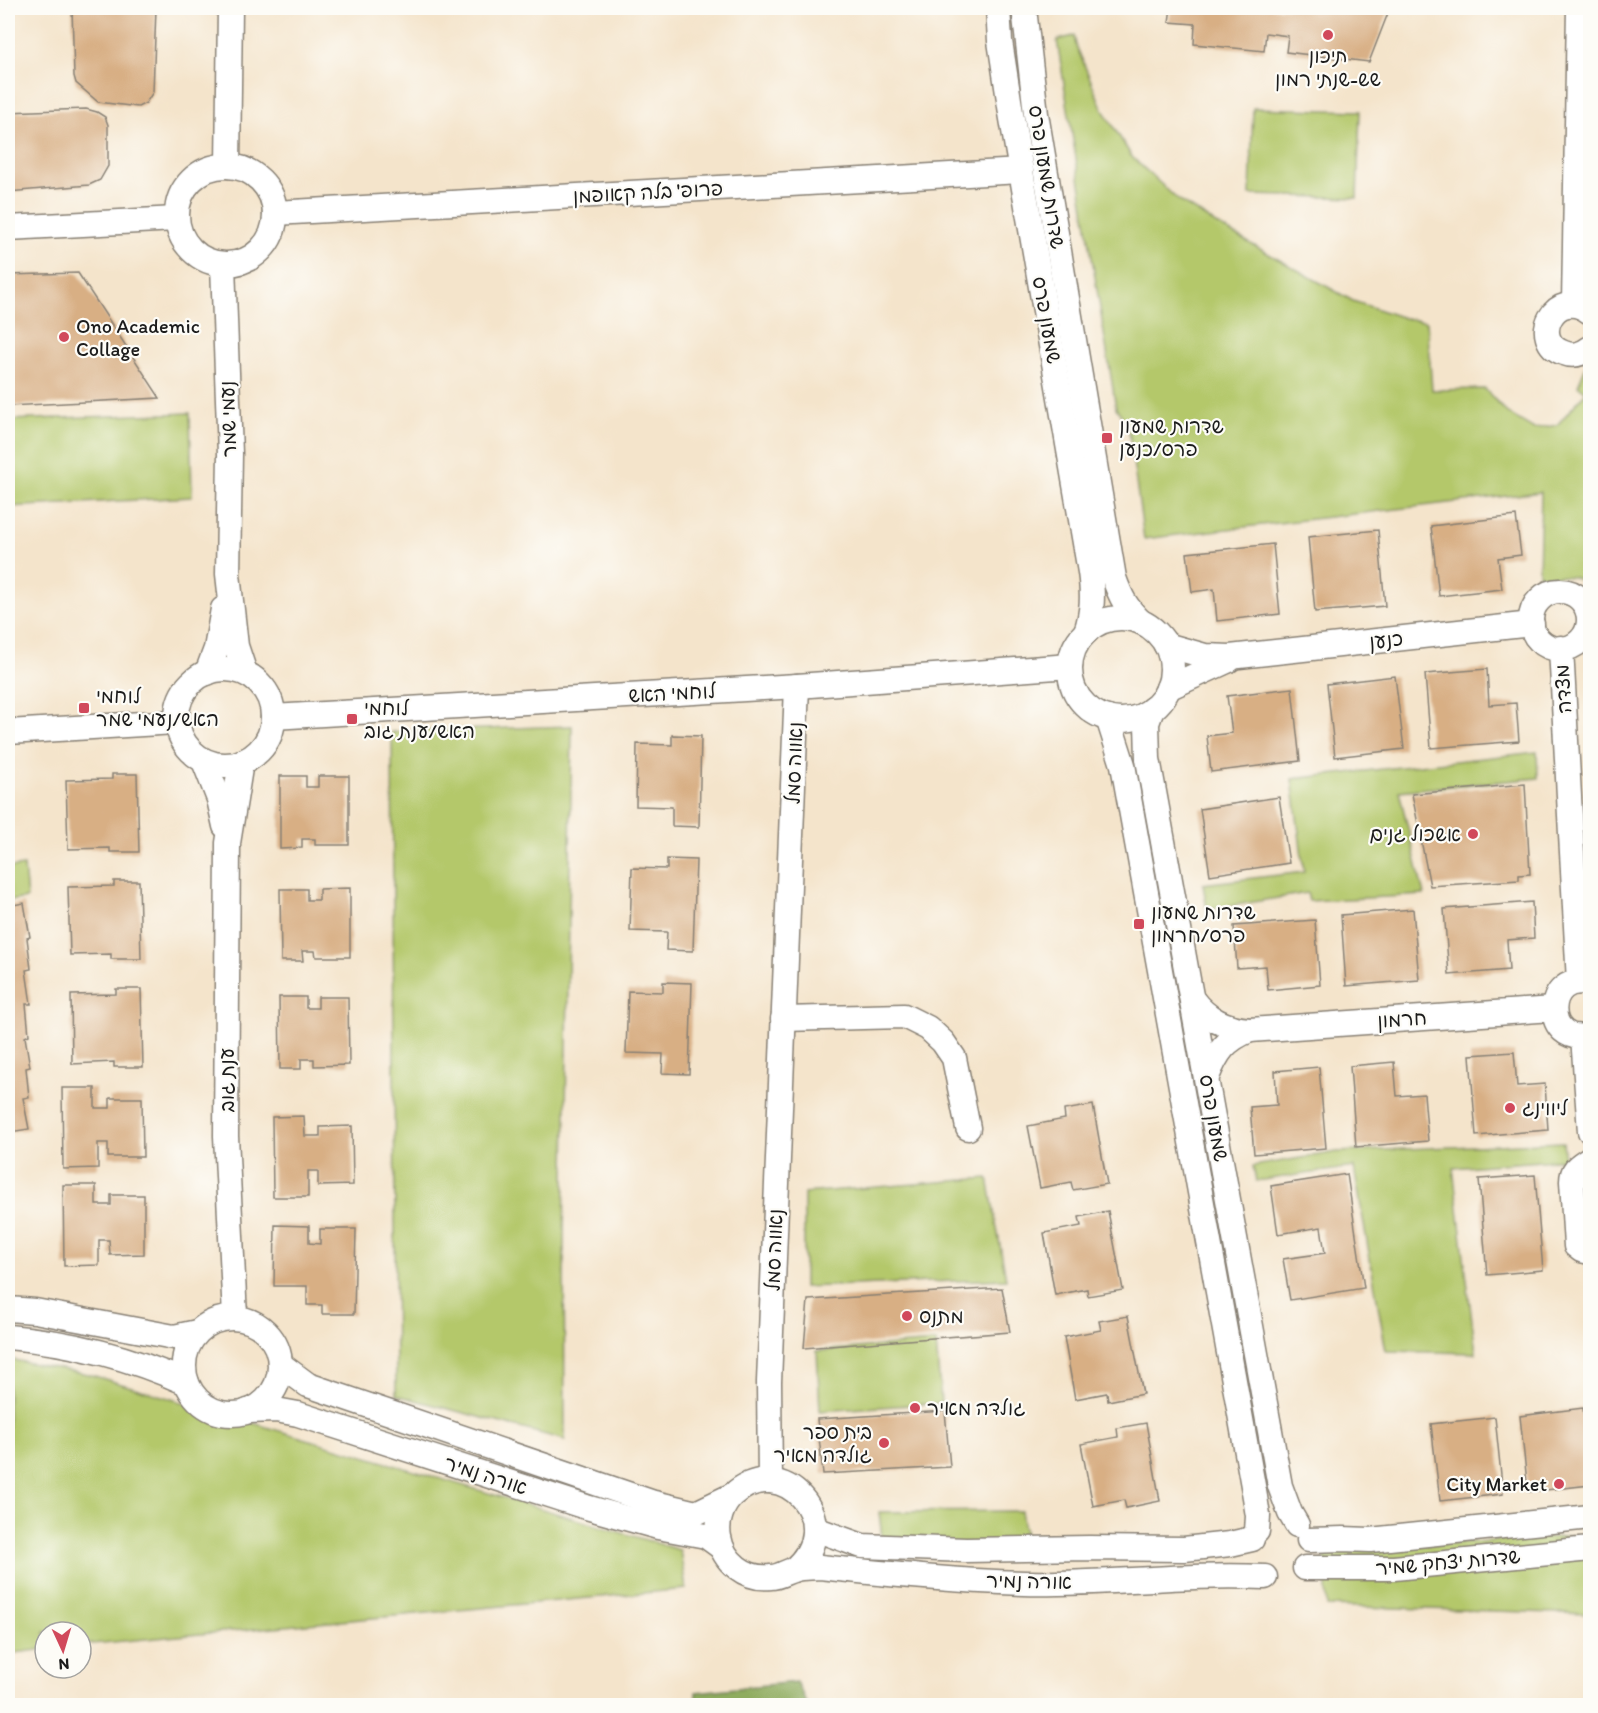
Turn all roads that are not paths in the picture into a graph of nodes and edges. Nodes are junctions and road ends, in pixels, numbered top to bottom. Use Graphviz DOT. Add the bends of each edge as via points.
graph roads {
  1 [pos="230,8"];
  2 [pos="998,8"];
  3 [pos="1024,8"];
  4 [pos="1580,8"];
  5 [pos="228,166"];
  6 [pos="1022,171"];
  7 [pos="275,213"];
  8 [pos="176,219"];
  9 [pos="8,228"];
  10 [pos="223,265"];
  11 [pos="1582,308"];
  12 [pos="1590,348"];
  13 [pos="228,574"];
  14 [pos="1590,618"];
  15 [pos="1141,622"];
  16 [pos="1532,624"];
  17 [pos="1086,632"];
  18 [pos="1166,645"];
  19 [pos="1561,648"];
  20 [pos="1240,656"];
  21 [pos="1070,666"];
  22 [pos="207,673"];
  23 [pos="245,673"];
  24 [pos="797,686"];
  25 [pos="1168,688"];
  26 [pos="1152,709"];
  27 [pos="273,717"];
  28 [pos="1108,718"];
  29 [pos="176,722"];
  30 [pos="8,732"];
  31 [pos="204,761"];
  32 [pos="241,762"];
  33 [pos="228,843"];
  34 [pos="1585,983"];
  35 [pos="1192,999"];
  36 [pos="1553,1009"];
  37 [pos="783,1019"];
  38 [pos="1250,1030"];
  39 [pos="1587,1036"];
  40 [pos="1207,1077"];
  41 [pos="968,1128"];
  42 [pos="1590,1131"];
  43 [pos="1590,1158"];
  44 [pos="1590,1252"];
  45 [pos="8,1309"];
  46 [pos="235,1317"];
  47 [pos="197,1332"];
  48 [pos="8,1337"];
  49 [pos="281,1365"];
  50 [pos="187,1383"];
  51 [pos="248,1411"];
  52 [pos="770,1481"];
  53 [pos="731,1496"];
  54 [pos="1590,1517"];
  55 [pos="815,1529"];
  56 [pos="1303,1533"];
  57 [pos="1254,1535"];
  58 [pos="721,1547"];
  59 [pos="1590,1549"];
  60 [pos="1305,1569"];
  61 [pos="794,1570"];
  62 [pos="1265,1577"];
  1 -- 5 [label="street"];
  2 -- 6 [label="street, שמעון פרס"];
  3 -- 15 [label="street, שדרות שמעון פרס" via="1036,114 1114,578 1126,608"];
  4 -- 11 [label="street"];
  5 -- 7 [label="street" via="255,176 269,192"];
  5 -- 8 [label="street" via="214,167 190,181 177,205"];
  6 -- 7 [label="street, פרופ' בלה קאופמן"];
  6 -- 17 [label="street, שמעון פרס" via="1090,572 1093,600"];
  7 -- 10 [label="street" via="271,233 260,250 237,263"];
  8 -- 9 [label="street"];
  8 -- 10 [label="street" via="186,245 196,255"];
  10 -- 13 [label="street, נעמי שמר" via="230,454"];
  11 -- 12 [label="street" via="1558,309 1547,331 1560,352 1584,353"];
  13 -- 22 [label="street, נעמי שמר" via="216,649"];
  13 -- 23 [label="street, נעמי שמר" via="236,646"];
  14 -- 16 [label="street" via="1583,601 1558,591 1549,593 1535,606"];
  14 -- 19 [label="street" via="1581,639"];
  15 -- 17 [label="street" via="1127,618 1106,620"];
  15 -- 18 [label="street" via="1154,629"];
  16 -- 19 [label="street" via="1545,644"];
  16 -- 20 [label="street, כנען"];
  17 -- 21 [label="street"];
  18 -- 20 [label="street, כנען" via="1205,656"];
  18 -- 25 [label="street" via="1172,668"];
  19 -- 34 [label="street, מצדה"];
  20 -- 25 [label="street, כנען"];
  21 -- 24 [label="street, לוחמי האש"];
  21 -- 28 [label="street" via="1072,681 1085,705"];
  22 -- 23 [label="street" via="228,669"];
  22 -- 29 [label="street" via="182,695"];
  23 -- 27 [label="street" via="267,693"];
  24 -- 27 [label="street, לוחמי האש"];
  24 -- 37 [label="street, נאווה סמל"];
  25 -- 26 [label="street"];
  26 -- 28 [label="street" via="1132,718"];
  26 -- 35 [label="street, שמעון פרס" via="1147,723 1148,759"];
  27 -- 32 [label="street" via="268,739 261,749"];
  28 -- 57 [label="street, שמעון פרס" via="1125,776 1256,1506"];
  29 -- 30 [label="street"];
  29 -- 31 [label="street" via="185,745"];
  31 -- 32 [label="street" via="222,765"];
  31 -- 33 [label="street, ענת גוב" via="219,799"];
  32 -- 33 [label="street, ענת גוב"];
  33 -- 46 [label="street, ענת גוב" via="226,1136"];
  34 -- 36 [label="street" via="1564,987"];
  35 -- 38 [label="street, חרמון" via="1208,1017 1221,1024"];
  35 -- 40 [label="street, שמעון פרס"];
  36 -- 38 [label="street, חרמון"];
  36 -- 39 [label="street" via="1559,1026 1574,1036"];
  37 -- 41 [label="street" via="904,1016 928,1028 954,1058"];
  37 -- 52 [label="street, נאווה סמל" via="769,1383"];
  38 -- 40 [label="street, חרמון" via="1226,1043"];
  39 -- 42 [label="street"];
  40 -- 56 [label="street, שמעון פרס" via="1280,1486"];
  43 -- 44 [label="street" via="1572,1173 1576,1246"];
  45 -- 47 [label="street" via="174,1337"];
  46 -- 47 [label="street" via="208,1324"];
  46 -- 49 [label="street" via="258,1324 267,1332 279,1352"];
  47 -- 50 [label="street" via="184,1357"];
  48 -- 50 [label="street" via="110,1354"];
  49 -- 51 [label="street" via="268,1398"];
  49 -- 53 [label="street, אורה נמיר" via="308,1385 654,1503 696,1513"];
  50 -- 51 [label="street" via="193,1394 212,1410 236,1414"];
  51 -- 58 [label="street, אורה נמיר" via="298,1414 586,1507 706,1536"];
  52 -- 53 [label="street" via="756,1482"];
  52 -- 55 [label="street" via="801,1496 813,1516"];
  53 -- 58 [label="street" via="719,1521"];
  54 -- 56 [label="street, שדרות יצחק שמיר" via="1370,1540"];
  55 -- 57 [label="street, אורה נמיר" via="862,1546 966,1550 1184,1549 1230,1544"];
  55 -- 61 [label="street" via="810,1551"];
  56 -- 57 [label="street" via="1280,1520 1272,1521"];
  56 -- 60 [label="street" via="1311,1550"];
  57 -- 62 [label="street" via="1250,1557"];
  58 -- 61 [label="street" via="731,1563 746,1574 770,1578"];
  59 -- 60 [label="street, שדרות יצחק שמיר" via="1394,1568"];
  60 -- 62 [label="street" via="1282,1581"];
  61 -- 62 [label="street, אורה נמיר" via="820,1568 1024,1583"];
}
